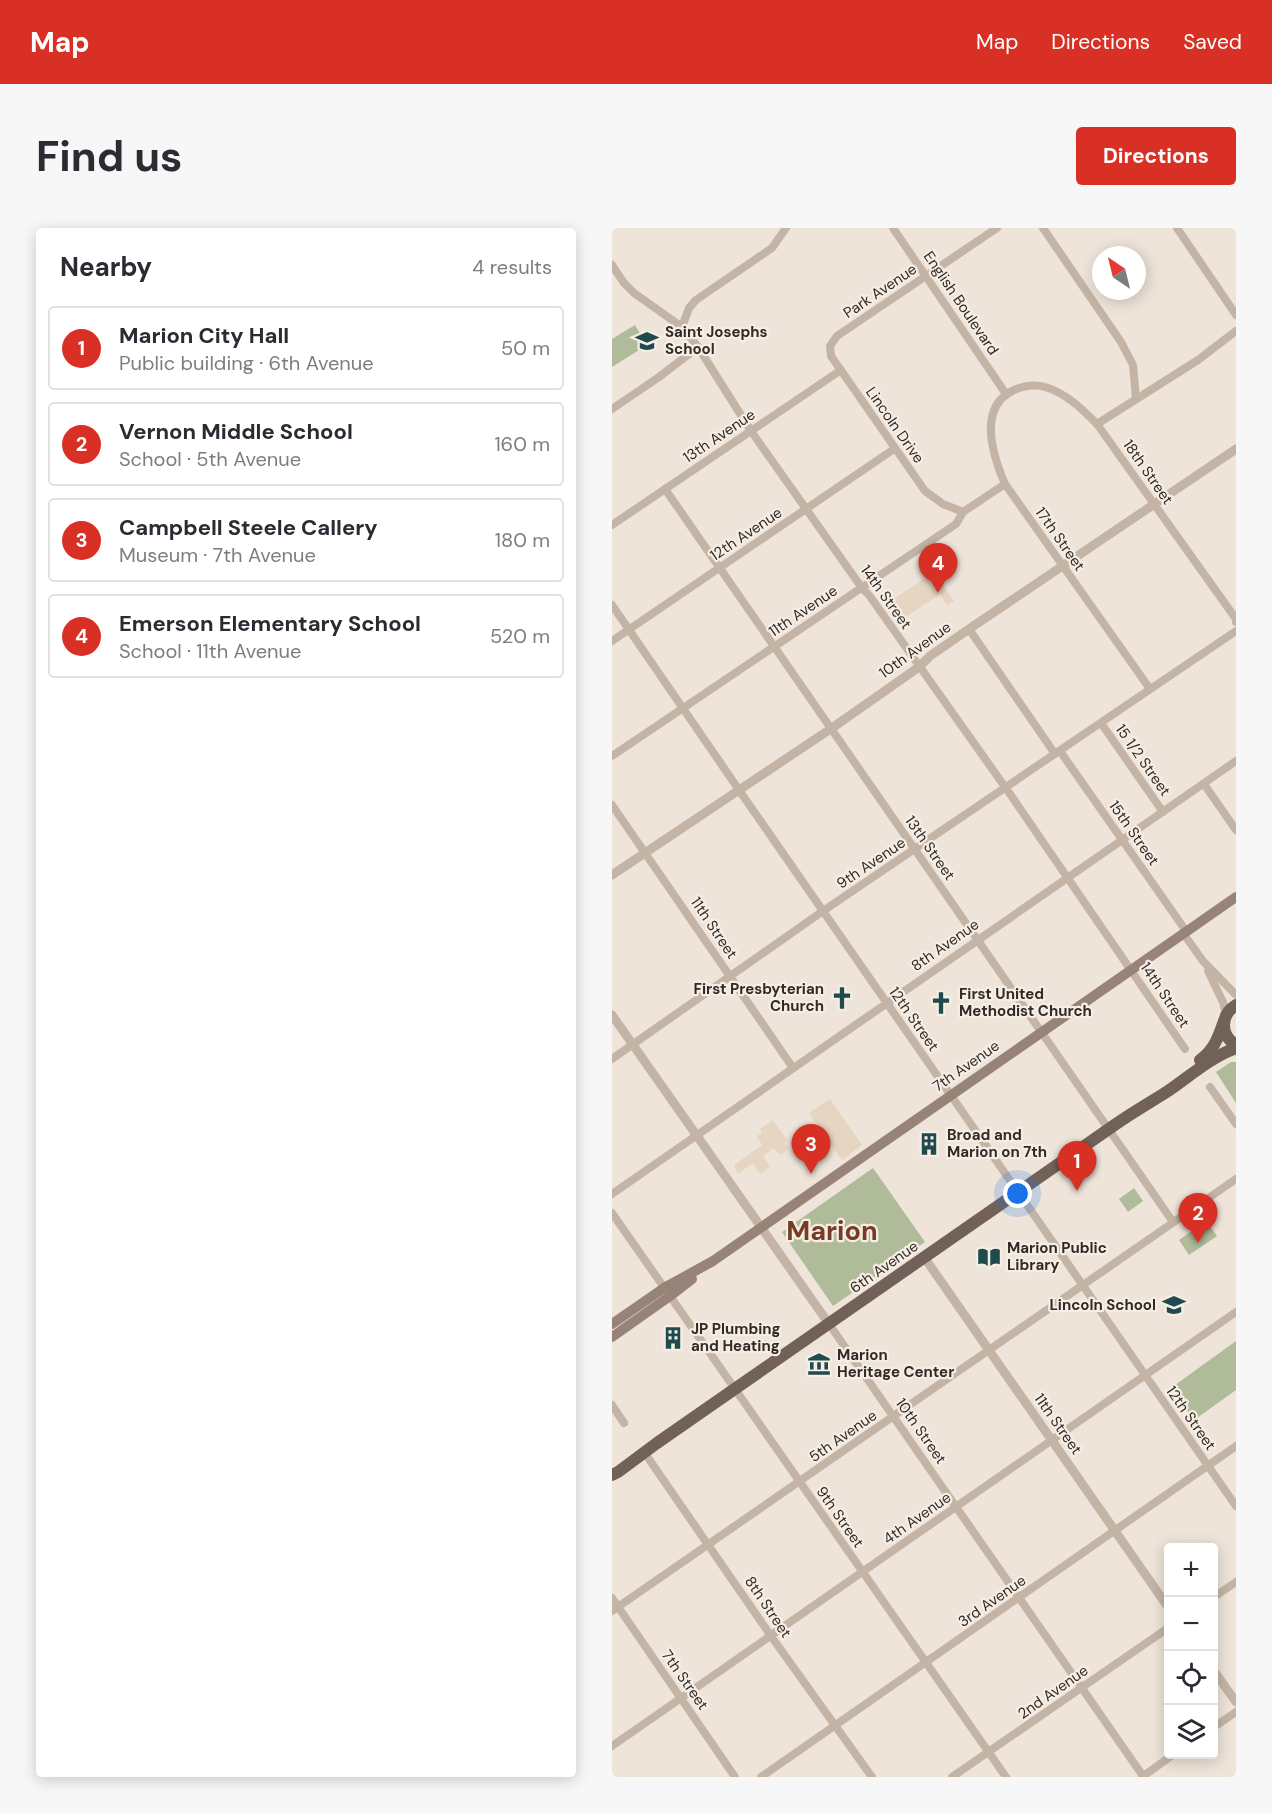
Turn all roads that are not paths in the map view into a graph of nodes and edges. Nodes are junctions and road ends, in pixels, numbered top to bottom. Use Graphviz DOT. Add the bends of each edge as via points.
graph roads {
  1 [pos="786,228"];
  2 [pos="893,228"];
  3 [pos="997,228"];
  4 [pos="1043,228"];
  5 [pos="1177,228"];
  6 [pos="612,265"];
  7 [pos="926,276"];
  8 [pos="1236,315"];
  9 [pos="682,327"];
  10 [pos="1236,331"];
  11 [pos="837,336"];
  12 [pos="698,347"];
  13 [pos="841,370"];
  14 [pos="1006,394"];
  15 [pos="1136,399"];
  16 [pos="612,409"];
  17 [pos="1097,424"];
  18 [pos="751,431"];
  19 [pos="894,449"];
  20 [pos="1236,449"];
  21 [pos="1005,484"];
  22 [pos="665,489"];
  23 [pos="1153,504"];
  24 [pos="807,509"];
  25 [pos="963,512"];
  26 [pos="612,525"];
  27 [pos="1063,566"];
  28 [pos="720,568"];
  29 [pos="862,588"];
  30 [pos="612,605"];
  31 [pos="1236,622"];
  32 [pos="969,629"];
  33 [pos="629,630"];
  34 [pos="1236,631"];
  35 [pos="612,641"];
  36 [pos="775,647"];
  37 [pos="919,667"];
  38 [pos="1150,689"];
  39 [pos="683,708"];
  40 [pos="1101,723"];
  41 [pos="832,728"];
  42 [pos="1057,752"];
  43 [pos="612,756"];
  44 [pos="1236,761"];
  45 [pos="1204,784"];
  46 [pos="1005,787"];
  47 [pos="739,790"];
  48 [pos="612,805"];
  49 [pos="1163,812"];
  50 [pos="1236,830"];
  51 [pos="1122,840"];
  52 [pos="915,849"];
  53 [pos="645,854"];
  54 [pos="612,875"];
  55 [pos="1068,878"];
  56 [pos="1236,897"];
  57 [pos="823,912"];
  58 [pos="1185,932"];
  59 [pos="977,939"];
  60 [pos="1203,961"];
  61 [pos="1131,970"];
  62 [pos="729,976"];
  63 [pos="1236,995"];
  64 [pos="887,1002"];
  65 [pos="1236,1005"];
  66 [pos="612,1015"];
  67 [pos="1225,1018"];
  68 [pos="1041,1032"];
  69 [pos="633,1044"];
  70 [pos="1236,1047"];
  71 [pos="1185,1049"];
  72 [pos="612,1059"];
  73 [pos="793,1068"];
  74 [pos="1210,1087"];
  75 [pos="950,1095"];
  76 [pos="1141,1107"];
  77 [pos="1236,1124"];
  78 [pos="1108,1129"];
  79 [pos="696,1135"];
  80 [pos="1236,1179"];
  81 [pos="1018,1192"];
  82 [pos="612,1194"];
  83 [pos="612,1213"];
  84 [pos="1173,1222"];
  85 [pos="761,1227"];
  86 [pos="924,1257"];
  87 [pos="1083,1286"];
  88 [pos="667,1292"];
  89 [pos="1236,1312"];
  90 [pos="612,1324"];
  91 [pos="829,1324"];
  92 [pos="612,1337"];
  93 [pos="989,1350"];
  94 [pos="1145,1375"];
  95 [pos="735,1389"];
  96 [pos="612,1405"];
  97 [pos="893,1418"];
  98 [pos="624,1423"];
  99 [pos="1052,1441"];
  100 [pos="1236,1446"];
  101 [pos="644,1452"];
  102 [pos="1207,1465"];
  103 [pos="612,1466"];
  104 [pos="612,1475"];
  105 [pos="800,1482"];
  106 [pos="1236,1506"];
  107 [pos="956,1507"];
  108 [pos="1116,1531"];
  109 [pos="709,1544"];
  110 [pos="862,1572"];
  111 [pos="1236,1582"];
  112 [pos="1218,1594"];
  113 [pos="612,1598"];
  114 [pos="1019,1598"];
  115 [pos="1164,1600"];
  116 [pos="615,1609"];
  117 [pos="1164,1631"];
  118 [pos="771,1636"];
  119 [pos="927,1662"];
  120 [pos="1218,1677"];
  121 [pos="1082,1688"];
  122 [pos="681,1698"];
  123 [pos="1236,1702"];
  124 [pos="1236,1712"];
  125 [pos="1218,1724"];
  126 [pos="835,1726"];
  127 [pos="612,1746"];
  128 [pos="989,1752"];
  129 [pos="1168,1759"];
  130 [pos="735,1777"];
  131 [pos="761,1777"];
  132 [pos="872,1777"];
  133 [pos="952,1777"];
  134 [pos="1006,1777"];
  135 [pos="1143,1777"];
  1 -- 9 [label="street" via="772,248 696,300"];
  2 -- 7 [label="street, English Boulevard"];
  3 -- 7 [label="street, Park Avenue"];
  4 -- 15 [label="street" via="1121,342 1133,365"];
  5 -- 8 [label="street"];
  6 -- 9 [label="street, 14th Street" via="634,293"];
  7 -- 11 [label="street, Park Avenue"];
  7 -- 14 [label="street, English Boulevard"];
  9 -- 12 [label="street, 14th Street"];
  10 -- 15 [label="street"];
  11 -- 13 [label="street, Lincoln Drive" via="830,346 831,356"];
  12 -- 16 [label="street"];
  12 -- 18 [label="street, 14th Street"];
  13 -- 18 [label="street, 13th Avenue"];
  13 -- 19 [label="street, Lincoln Drive"];
  14 -- 17 [label="street, 18th Street" via="1024,386 1044,386 1079,406"];
  14 -- 21 [label="street, 17th Street" via="994,409 991,426 997,466"];
  15 -- 17 [label="street"];
  17 -- 23 [label="street, 18th Street"];
  18 -- 22 [label="street, 13th Avenue"];
  18 -- 24 [label="street, 14th Street"];
  19 -- 24 [label="street, 12th Avenue"];
  19 -- 25 [label="street, Lincoln Drive" via="925,491"];
  20 -- 23 [label="street, 10th Avenue"];
  21 -- 25 [label="street, 11th Avenue"];
  21 -- 27 [label="street, 17th Street"];
  22 -- 26 [label="street, 13th Avenue"];
  22 -- 28 [label="street, 13th Street"];
  23 -- 27 [label="street, 10th Avenue"];
  23 -- 31 [label="street, 18th Street"];
  24 -- 28 [label="street, 12th Avenue"];
  24 -- 29 [label="street, 14th Street"];
  25 -- 29 [label="street, 11th Avenue" via="956,524"];
  27 -- 32 [label="street, 10th Avenue"];
  27 -- 38 [label="street, 17th Street"];
  28 -- 33 [label="street, 12th Avenue"];
  28 -- 36 [label="street, 13th Street"];
  29 -- 36 [label="street, 11th Avenue"];
  29 -- 37 [label="street, 14th Street"];
  30 -- 33 [label="street, 12th Street"];
  32 -- 37 [label="street, 10th Avenue"];
  32 -- 42 [label="street, 15th Street"];
  33 -- 35 [label="street, 12th Avenue"];
  33 -- 39 [label="street, 12th Street"];
  34 -- 38 [label="street, 9th Avenue"];
  36 -- 39 [label="street, 11th Avenue"];
  36 -- 41 [label="street, 13th Street"];
  37 -- 41 [label="street, 10th Avenue"];
  37 -- 46 [label="street, 14th Street"];
  38 -- 40 [label="street, 9th Avenue"];
  39 -- 43 [label="street, 11th Avenue"];
  39 -- 47 [label="street, 12th Street"];
  40 -- 42 [label="street, 9th Avenue"];
  40 -- 49 [label="street, 15 1/2 Street"];
  41 -- 47 [label="street, 10th Avenue"];
  41 -- 52 [label="street, 13th Street"];
  42 -- 46 [label="street, 9th Avenue"];
  42 -- 51 [label="street, 15th Street"];
  44 -- 45 [label="street, 8th Avenue"];
  45 -- 49 [label="street, 8th Avenue"];
  45 -- 50 [label="street"];
  46 -- 52 [label="street, 9th Avenue"];
  46 -- 55 [label="street, 14th Street"];
  47 -- 53 [label="street, 10th Avenue"];
  47 -- 57 [label="street, 12th Street"];
  48 -- 53 [label="street, 11th Street"];
  49 -- 51 [label="street, 8th Avenue"];
  51 -- 55 [label="street, 8th Avenue"];
  51 -- 58 [label="street, 15th Street"];
  52 -- 57 [label="street, 9th Avenue"];
  52 -- 59 [label="street, 13th Street"];
  53 -- 54 [label="street, 10th Avenue"];
  53 -- 62 [label="street, 11th Street"];
  55 -- 59 [label="street, 8th Avenue"];
  55 -- 61 [label="street, 14th Street"];
  56 -- 58 [label="main road, 7th Avenue"];
  57 -- 62 [label="street, 9th Avenue"];
  57 -- 64 [label="street, 12th Street"];
  58 -- 60 [label="street, 15th Street"];
  58 -- 61 [label="main road, 7th Avenue"];
  59 -- 64 [label="street, 8th Avenue"];
  59 -- 68 [label="street, 13th Street"];
  60 -- 63 [label="street, 15th Street"];
  60 -- 67 [label="street, 15th Street" via="1224,1002"];
  61 -- 68 [label="main road, 7th Avenue"];
  61 -- 71 [label="street, 14th Street"];
  62 -- 69 [label="street, 9th Avenue"];
  62 -- 73 [label="street, 11th Street"];
  64 -- 73 [label="street, 8th Avenue"];
  64 -- 75 [label="street, 12th Street"];
  65 -- 67 [label="main road"];
  66 -- 69 [label="street, 10th Street"];
  67 -- 70 [label="main road" via="1226,1036"];
  67 -- 76 [label="main road, 6th Avenue" via="1219,1039 1209,1054"];
  68 -- 75 [label="main road, 7th Avenue"];
  68 -- 78 [label="street, 13th Street"];
  69 -- 72 [label="street, 9th Avenue"];
  69 -- 79 [label="street, 10th Street"];
  70 -- 76 [label="main road, 6th Avenue"];
  73 -- 79 [label="street, 8th Avenue"];
  74 -- 77 [label="street"];
  75 -- 81 [label="street, 12th Street"];
  75 -- 85 [label="main road, 7th Avenue"];
  76 -- 78 [label="main road, 6th Avenue"];
  78 -- 81 [label="main road, 6th Avenue"];
  78 -- 84 [label="street, 13th Street"];
  79 -- 82 [label="street, 8th Avenue"];
  79 -- 85 [label="street, 10th Street"];
  80 -- 84 [label="street, 5th Avenue"];
  81 -- 86 [label="main road, 6th Avenue"];
  81 -- 87 [label="street, 12th Street"];
  83 -- 88 [label="street, 9th Street"];
  84 -- 87 [label="street, 5th Avenue"];
  85 -- 88 [label="main road, 7th Avenue"];
  85 -- 91 [label="street, 10th Street"];
  86 -- 91 [label="main road, 6th Avenue"];
  86 -- 93 [label="street, 11th Street"];
  87 -- 93 [label="street, 5th Avenue"];
  87 -- 94 [label="street, 12th Street"];
  88 -- 90 [label="main road, 7th Avenue"];
  88 -- 92 [label="main road, 7th Avenue"];
  88 -- 95 [label="street, 9th Street"];
  89 -- 94 [label="street, 4th Avenue"];
  91 -- 95 [label="main road, 6th Avenue"];
  91 -- 97 [label="street, 10th Street"];
  93 -- 97 [label="street, 5th Avenue"];
  93 -- 99 [label="street, 11th Street"];
  94 -- 99 [label="street, 4th Avenue"];
  94 -- 102 [label="street, 12th Street"];
  95 -- 101 [label="main road, 6th Avenue"];
  95 -- 105 [label="street, 9th Street"];
  96 -- 98 [label="street"];
  97 -- 105 [label="street, 5th Avenue"];
  97 -- 107 [label="street, 10th Street"];
  99 -- 107 [label="street, 4th Avenue"];
  99 -- 108 [label="street, 11th Street"];
  100 -- 102 [label="street, 3rd Avenue"];
  101 -- 103 [label="main road, 6th Avenue"];
  101 -- 104 [label="main road, 6th Avenue"];
  101 -- 109 [label="street, 8th Street"];
  102 -- 106 [label="street, 12th Street"];
  102 -- 108 [label="street, 3rd Avenue"];
  105 -- 109 [label="street, 5th Avenue"];
  105 -- 110 [label="street, 9th Street"];
  107 -- 110 [label="street, 4th Avenue"];
  107 -- 114 [label="street, 10th Street"];
  108 -- 114 [label="street, 3rd Avenue"];
  108 -- 115 [label="street, 11th Street"];
  109 -- 116 [label="street, 5th Avenue"];
  109 -- 118 [label="street, 8th Street"];
  110 -- 118 [label="street, 4th Avenue"];
  110 -- 119 [label="street, 9th Street"];
  111 -- 112 [label="street"];
  113 -- 116 [label="street, 7th Street"];
  114 -- 119 [label="street, 3rd Avenue"];
  114 -- 121 [label="street, 10th Street"];
  116 -- 122 [label="street, 7th Street"];
  117 -- 121 [label="street, 2nd Avenue"];
  118 -- 122 [label="street, 4th Avenue"];
  118 -- 126 [label="street, 8th Street"];
  119 -- 126 [label="street, 3rd Avenue"];
  119 -- 128 [label="street, 9th Street"];
  120 -- 123 [label="street"];
  121 -- 128 [label="street, 2nd Avenue"];
  121 -- 135 [label="street, 10th Street"];
  122 -- 127 [label="street, 4th Avenue"];
  122 -- 130 [label="street, 7th Street"];
  124 -- 125 [label="street"];
  126 -- 131 [label="street, 3rd Avenue"];
  126 -- 132 [label="street, 8th Street"];
  128 -- 133 [label="street, 2nd Avenue"];
  128 -- 134 [label="street, 9th Street"];
  129 -- 135 [label="street"];
}
